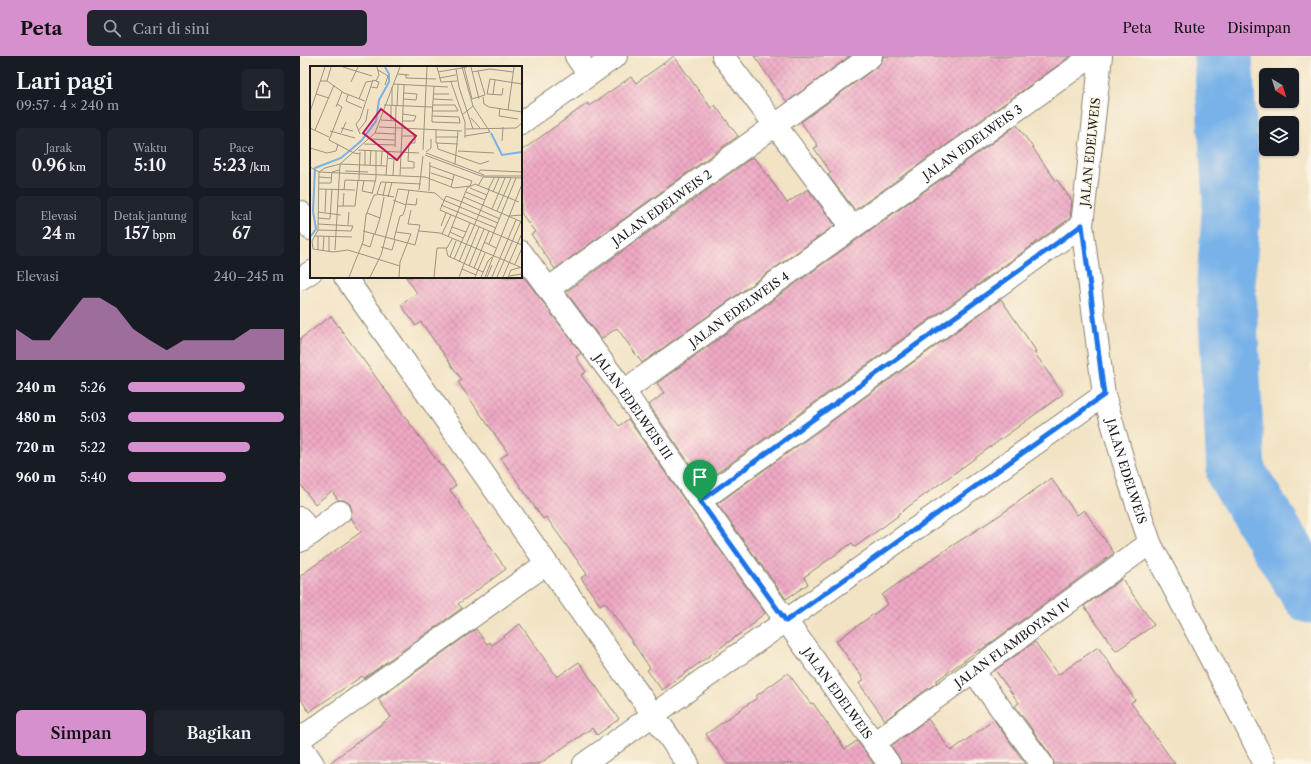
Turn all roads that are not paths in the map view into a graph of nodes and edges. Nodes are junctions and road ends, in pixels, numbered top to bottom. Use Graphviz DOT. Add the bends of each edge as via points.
graph roads {
  1 [pos="576,56"];
  2 [pos="616,56"];
  3 [pos="723,56"];
  4 [pos="871,56"];
  5 [pos="1092,56"];
  6 [pos="1101,56"];
  7 [pos="589,75"];
  8 [pos="522,122"];
  9 [pos="775,125"];
  10 [pos="300,212"];
  11 [pos="1082,225"];
  12 [pos="310,227"];
  13 [pos="852,227"];
  14 [pos="522,253"];
  15 [pos="310,273"];
  16 [pos="346,278"];
  17 [pos="300,279"];
  18 [pos="548,289"];
  19 [pos="624,391"];
  20 [pos="1104,395"];
  21 [pos="700,501"];
  22 [pos="340,512"];
  23 [pos="304,531"];
  24 [pos="1150,543"];
  25 [pos="546,564"];
  26 [pos="786,621"];
  27 [pos="973,671"];
  28 [pos="653,715"];
  29 [pos="300,739"];
  30 [pos="874,743"];
  31 [pos="300,745"];
  32 [pos="313,764"];
  33 [pos="584,764"];
  34 [pos="688,764"];
  35 [pos="889,764"];
  36 [pos="1042,764"];
  37 [pos="1264,764"];
  1 -- 7 [label="street"];
  2 -- 7 [label="street"];
  3 -- 9 [label="street"];
  4 -- 9 [label="street, JALAN EDELWEIS 2"];
  5 -- 13 [label="street, JALAN EDELWEIS 3"];
  6 -- 11 [label="street, JALAN EDELWEIS"];
  7 -- 8 [label="street"];
  9 -- 13 [label="street"];
  9 -- 18 [label="street, JALAN EDELWEIS 2"];
  10 -- 12 [label="street"];
  11 -- 20 [label="street, JALAN EDELWEIS"];
  11 -- 21 [label="street"];
  13 -- 19 [label="street, JALAN EDELWEIS 4"];
  14 -- 18 [label="street, JALAN EDELWEIS III"];
  15 -- 17 [label="street"];
  16 -- 25 [label="street"];
  18 -- 19 [label="street, JALAN EDELWEIS III"];
  19 -- 21 [label="street, JALAN EDELWEIS III"];
  20 -- 24 [label="street, JALAN EDELWEIS"];
  20 -- 26 [label="street"];
  21 -- 26 [label="street, JALAN EDELWEIS III"];
  22 -- 23 [label="street"];
  24 -- 27 [label="street, JALAN FLAMBOYAN IV"];
  24 -- 37 [label="street, JALAN EDELWEIS"];
  25 -- 28 [label="street"];
  25 -- 29 [label="street"];
  26 -- 28 [label="street"];
  26 -- 30 [label="street, JALAN EDELWEIS"];
  27 -- 30 [label="street, JALAN FLAMBOYAN IV"];
  27 -- 36 [label="street"];
  28 -- 33 [label="street"];
  28 -- 34 [label="street"];
  30 -- 35 [label="street, JALAN EDELWEIS"];
  31 -- 32 [label="street"];
}
